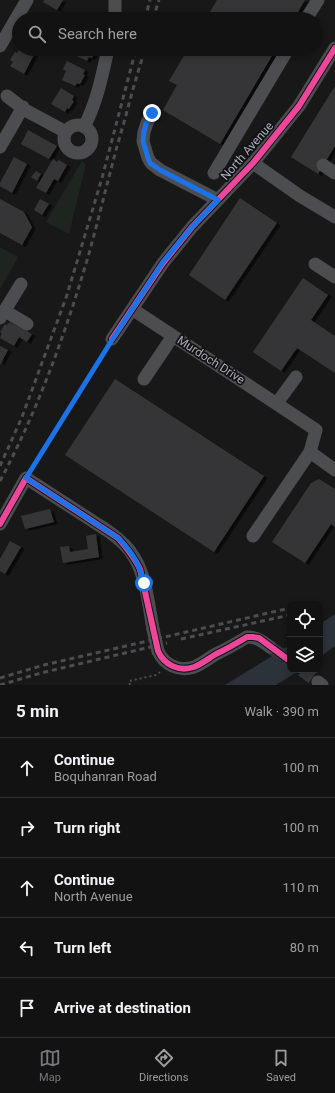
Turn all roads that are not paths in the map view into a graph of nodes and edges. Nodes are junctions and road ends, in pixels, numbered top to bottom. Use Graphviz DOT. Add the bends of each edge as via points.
graph roads {
  1 [pos="27,0"];
  2 [pos="115,0"];
  3 [pos="318,0"];
  4 [pos="20,12"];
  5 [pos="115,12"];
  6 [pos="310,12"];
  7 [pos="12,26"];
  8 [pos="0,46"];
  9 [pos="335,49"];
  10 [pos="106,56"];
  11 [pos="284,56"];
  12 [pos="7,96"];
  13 [pos="23,108"];
  14 [pos="152,113"];
  15 [pos="84,127"];
  16 [pos="66,132"];
  17 [pos="0,147"];
  18 [pos="253,163"];
  19 [pos="323,165"];
  20 [pos="214,173"];
  21 [pos="335,173"];
  22 [pos="218,200"];
  23 [pos="334,215"];
  24 [pos="315,264"];
  25 [pos="335,277"];
  26 [pos="21,284"];
  27 [pos="132,309"];
  28 [pos="2,314"];
  29 [pos="27,324"];
  30 [pos="173,336"];
  31 [pos="112,340"];
  32 [pos="296,377"];
  33 [pos="144,379"];
  34 [pos="277,403"];
  35 [pos="310,452"];
  36 [pos="335,470"];
  37 [pos="0,524"];
  38 [pos="253,536"];
  39 [pos="270,647"];
  1 -- 4 [label="street"];
  2 -- 5 [label="street"];
  3 -- 6 [label="street"];
  7 -- 8 [label="street"];
  9 -- 18 [label="street, North Avenue" via="299,106"];
  10 -- 15 [label="street" via="92,112"];
  11 -- 20 [label="street"];
  12 -- 13 [label="street"];
  13 -- 16 [label="street"];
  13 -- 17 [label="street"];
  14 -- 22 [label="street" via="146,124 143,141 150,163"];
  15 -- 16 [label="street" via="76,126"];
  15 -- 16 [label="street" via="90,132 92,142 90,147 81,153 69,150 64,138"];
  18 -- 22 [label="street, North Avenue"];
  18 -- 23 [label="street" via="300,196"];
  19 -- 21 [label="street"];
  22 -- 27 [label="street, North Avenue" via="163,262"];
  24 -- 25 [label="street"];
  26 -- 28 [label="street"];
  27 -- 30 [label="street, Murdoch Drive"];
  27 -- 31 [label="street, North Avenue"];
  28 -- 29 [label="street"];
  30 -- 33 [label="street"];
  30 -- 34 [label="street, Murdoch Drive"];
  32 -- 34 [label="street"];
  34 -- 35 [label="street, Murdoch Drive" via="316,430"];
  35 -- 36 [label="street"];
  35 -- 38 [label="street"];
  37 -- 39 [label="street, bridge" via="26,478 118,538 127,547 140,569 158,651 169,665 185,669 195,666 247,637 259,638"];
}
